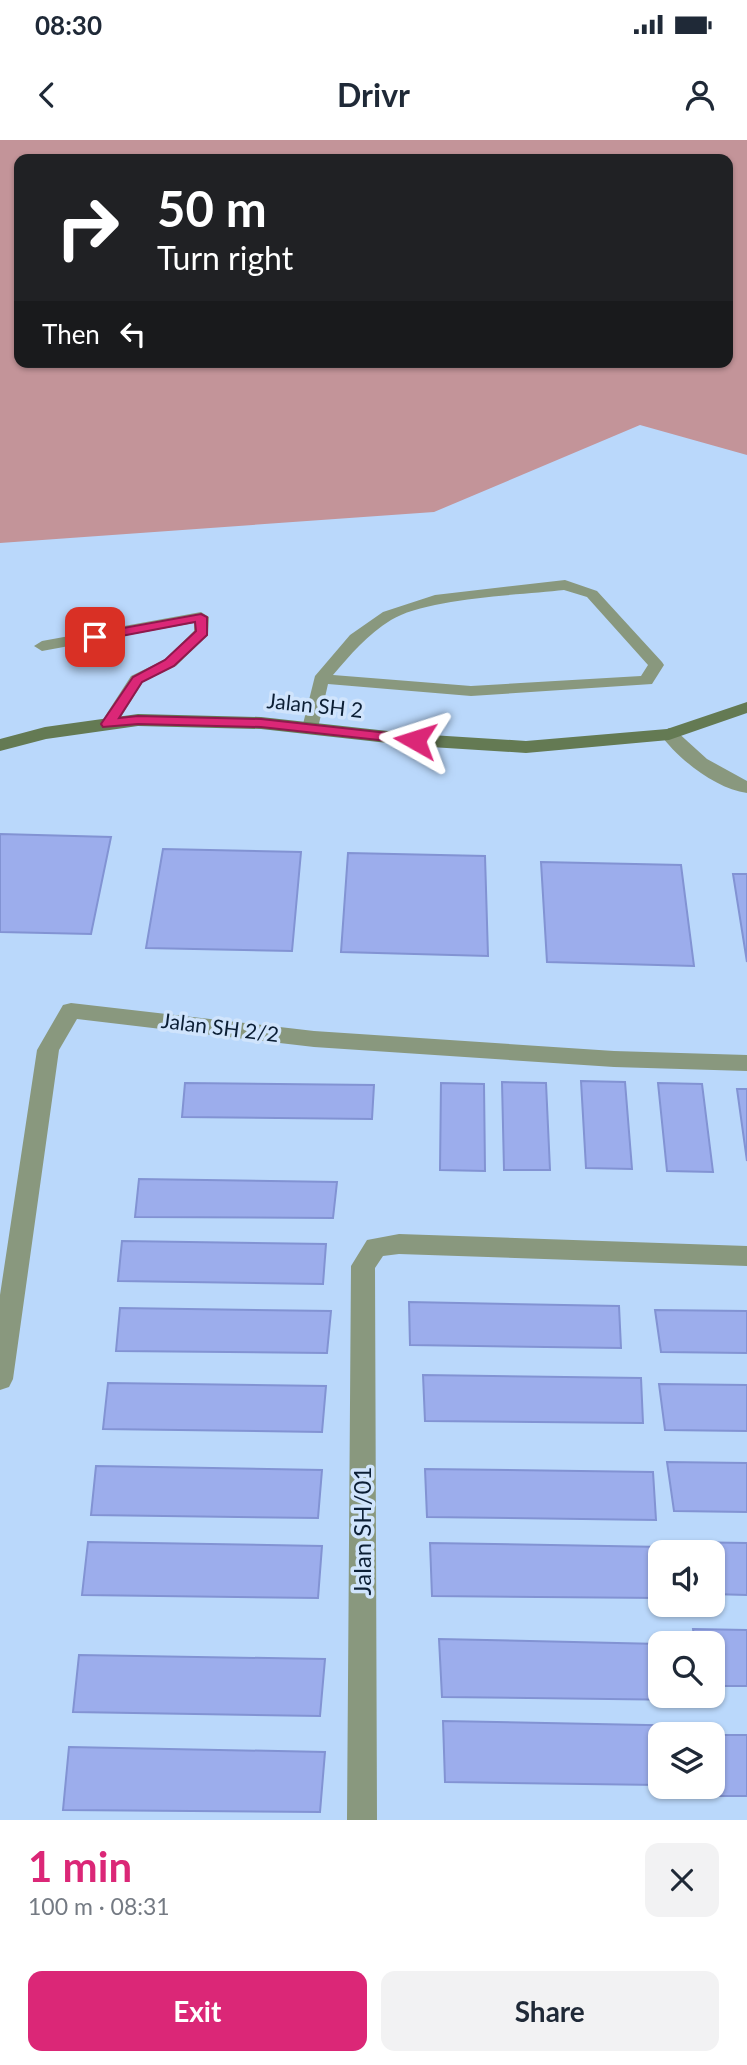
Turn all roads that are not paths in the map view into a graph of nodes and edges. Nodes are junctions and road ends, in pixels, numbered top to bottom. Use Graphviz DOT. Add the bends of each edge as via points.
graph roads {
  1 [pos="42,646"];
  2 [pos="321,679"];
  3 [pos="747,707"];
  4 [pos="108,724"];
  5 [pos="310,728"];
  6 [pos="669,734"];
  7 [pos="0,745"];
  8 [pos="747,786"];
  9 [pos="747,1063"];
  10 [pos="747,1256"];
  11 [pos="0,1379"];
  12 [pos="362,1820"];
  1 -- 4 [label="lane" via="201,617 202,632 170,663 137,680"];
  2 -- 2 [label="lane" via="356,638 387,615 435,600 565,585 592,594 656,665 646,681 517,690 471,691"];
  2 -- 5 [label="lane"];
  3 -- 6 [label="street, Jalan SH 2"];
  4 -- 5 [label="street, Jalan SH 2" via="165,720"];
  4 -- 7 [label="street, Jalan SH 2"];
  5 -- 6 [label="street, Jalan SH 2" via="526,747"];
  6 -- 8 [label="street" via="700,762"];
  9 -- 11 [label="street, Jalan SH 2/2" via="314,1040 71,1011 48,1049"];
  10 -- 12 [label="street, Jalan SH/01" via="399,1244 376,1247 363,1266"];
}
